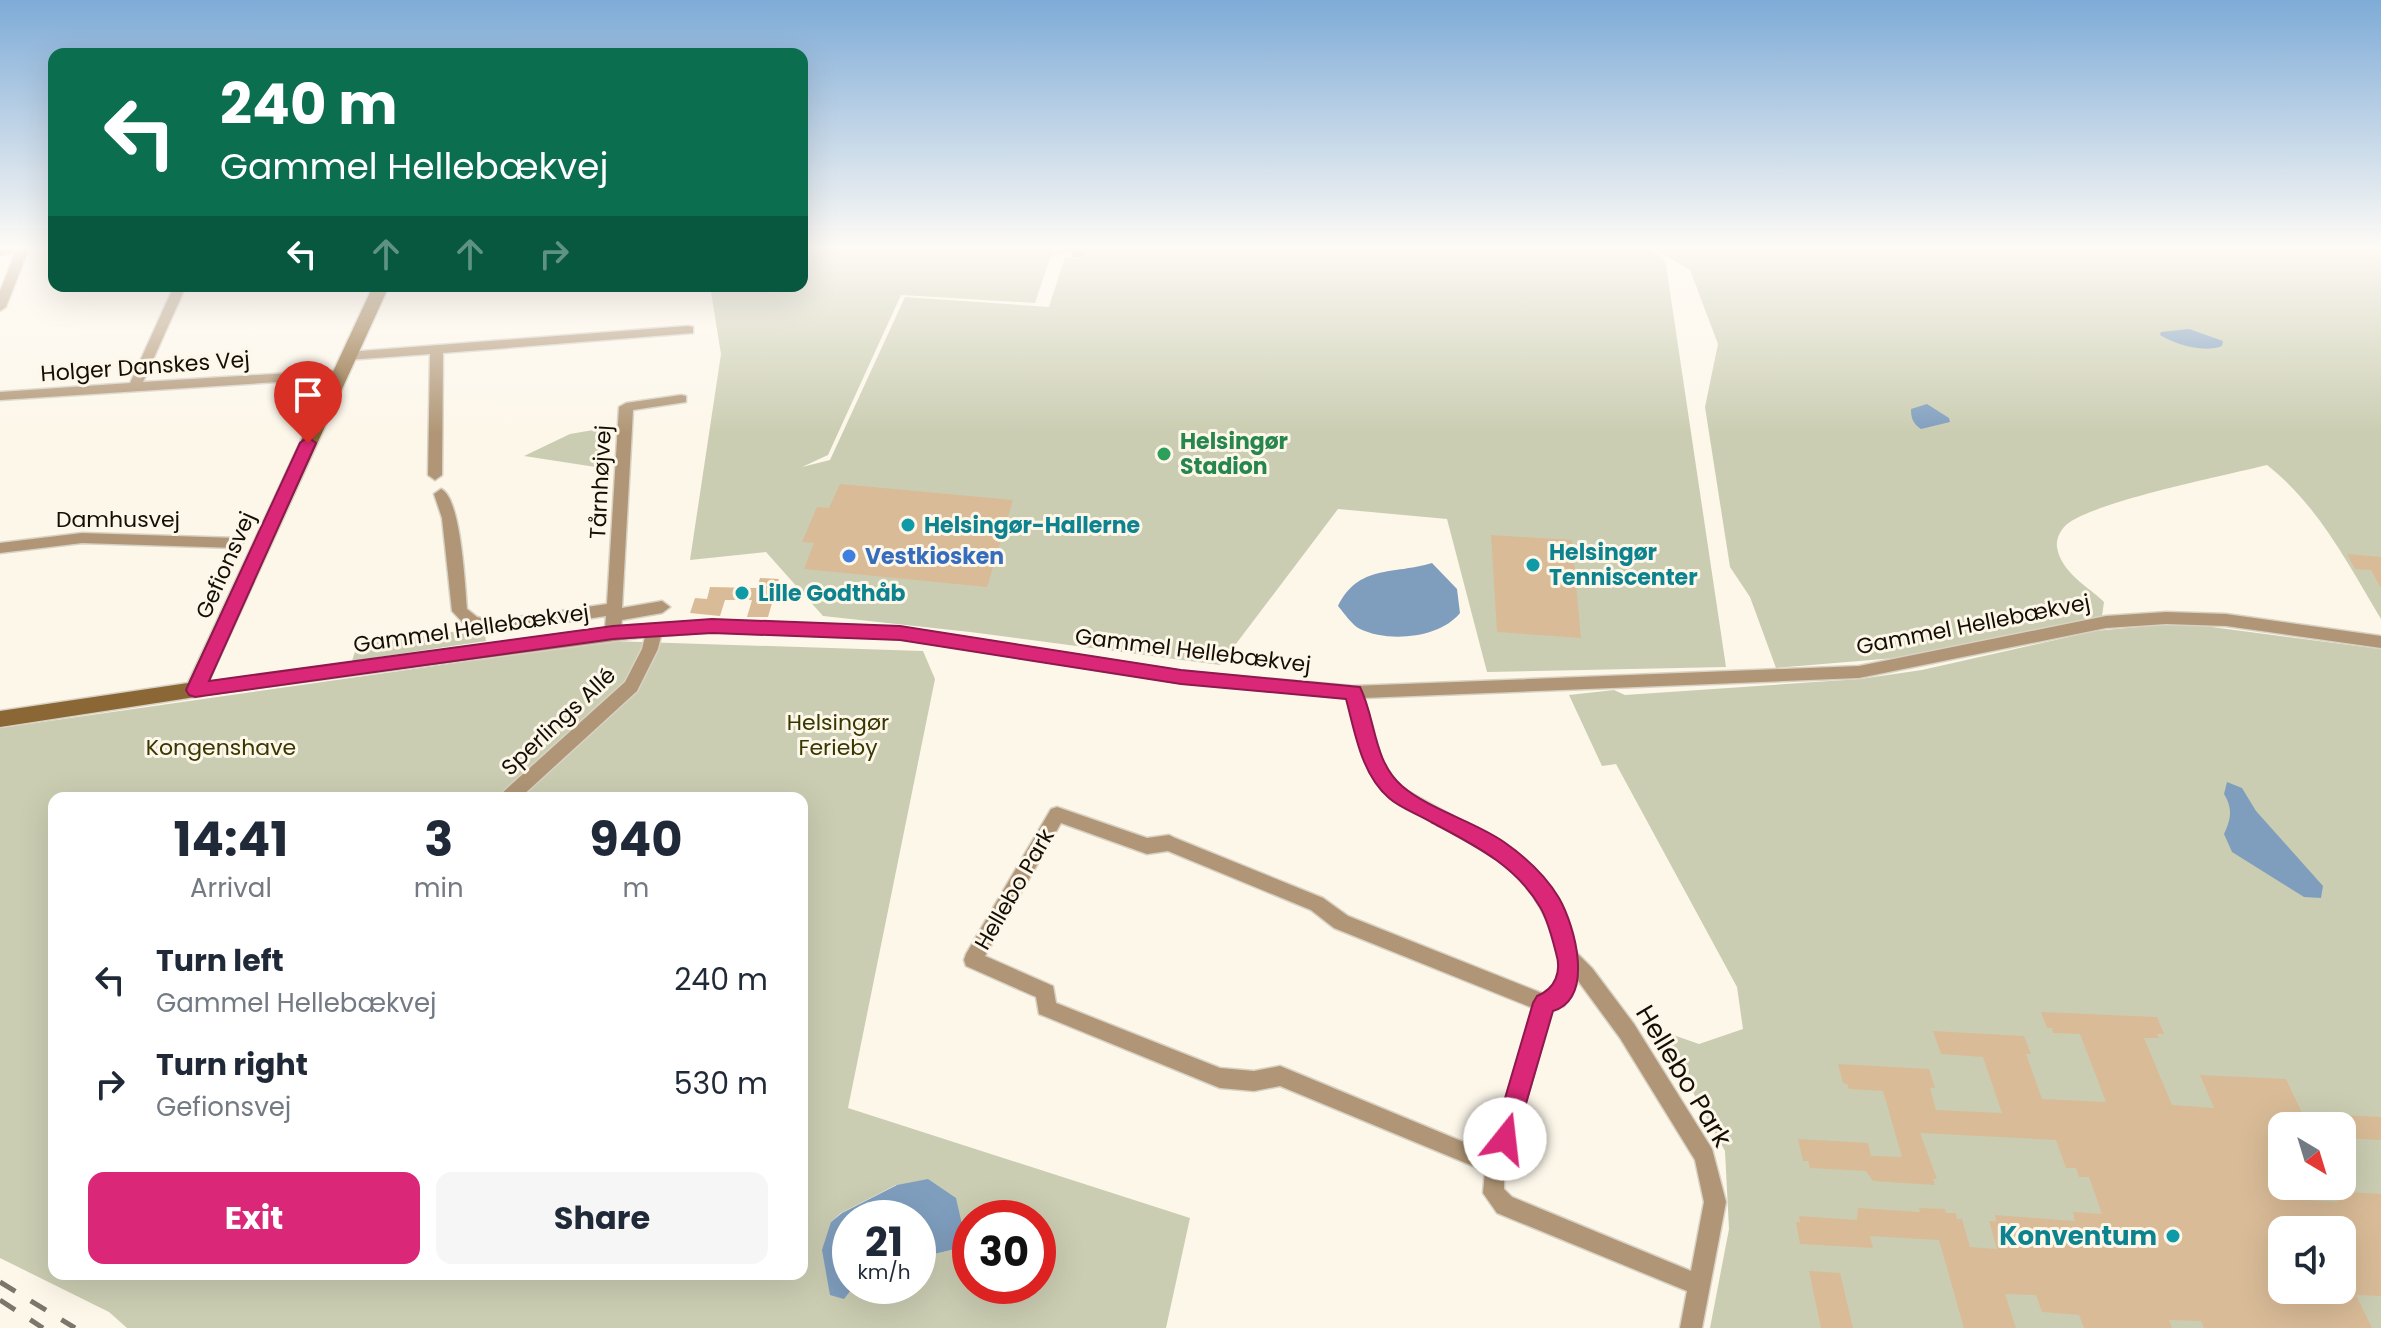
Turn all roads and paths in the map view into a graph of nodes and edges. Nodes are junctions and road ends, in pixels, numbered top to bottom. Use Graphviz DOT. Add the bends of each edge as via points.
graph roads {
  1 [pos="169,310"];
  2 [pos="371,310"];
  3 [pos="688,330"];
  4 [pos="437,349"];
  5 [pos="348,356"];
  6 [pos="340,374"];
  7 [pos="135,386"];
  8 [pos="0,396"];
  9 [pos="681,399"];
  10 [pos="435,475"];
  11 [pos="441,494"];
  12 [pos="236,543"];
  13 [pos="0,548"];
  14 [pos="662,607"];
  15 [pos="614,612"];
  16 [pos="654,630"];
  17 [pos="613,633"];
  18 [pos="2381,642"];
  19 [pos="195,690"];
  20 [pos="1353,692"];
  21 [pos="0,719"];
  22 [pos="515,792"];
  23 [pos="1569,958"];
  24 [pos="1544,1003"];
  25 [pos="1497,1166"];
  26 [pos="1699,1285"];
  27 [pos="1691,1328"];
  1 -- 7 [label="street"];
  2 -- 5 [label="main road, Gefionsvej"];
  3 -- 4 [label="street"];
  4 -- 5 [label="street"];
  4 -- 10 [label="street"];
  5 -- 6 [label="main road, Gefionsvej"];
  6 -- 7 [label="street, Holger Danskes Vej"];
  6 -- 19 [label="main road, Gefionsvej"];
  7 -- 8 [label="street, Holger Danskes Vej"];
  9 -- 15 [label="street, Tårnhøjvej" via="626,407"];
  11 -- 15 [label="street" via="449,518 460,611 472,622 492,627"];
  12 -- 13 [label="street, Damhusvej" via="82,538"];
  14 -- 15 [label="street"];
  15 -- 17 [label="street, Tårnhøjvej"];
  16 -- 17 [label="street, Gammel Hellebækvej"];
  16 -- 20 [label="street, Gammel Hellebækvej" via="712,626 900,633 1181,677"];
  16 -- 22 [label="street, Sperlings Allé" via="631,686"];
  17 -- 19 [label="street, Gammel Hellebækvej"];
  18 -- 20 [label="street, Gammel Hellebækvej" via="2226,620 2166,618 2106,622 1859,672"];
  19 -- 21 [label="main road, Gammel Hellebækvej"];
  20 -- 23 [label="street, Hellebo Park" via="1381,775 1396,793 1496,848 1529,876 1551,904"];
  23 -- 24 [label="street" via="1563,994"];
  23 -- 26 [label="street, Hellebo Park" via="1627,1031 1705,1156 1715,1202"];
  24 -- 25 [label="street"];
  24 -- 25 [label="street, Hellebo Park" via="1341,922 1317,904 1169,843 1147,846 1057,814 973,960 1046,992 1046,1008 1220,1078 1254,1081 1280,1076"];
  25 -- 26 [label="street" via="1494,1193 1505,1205"];
  26 -- 27 [label="street, Hellebo Park"];
}
